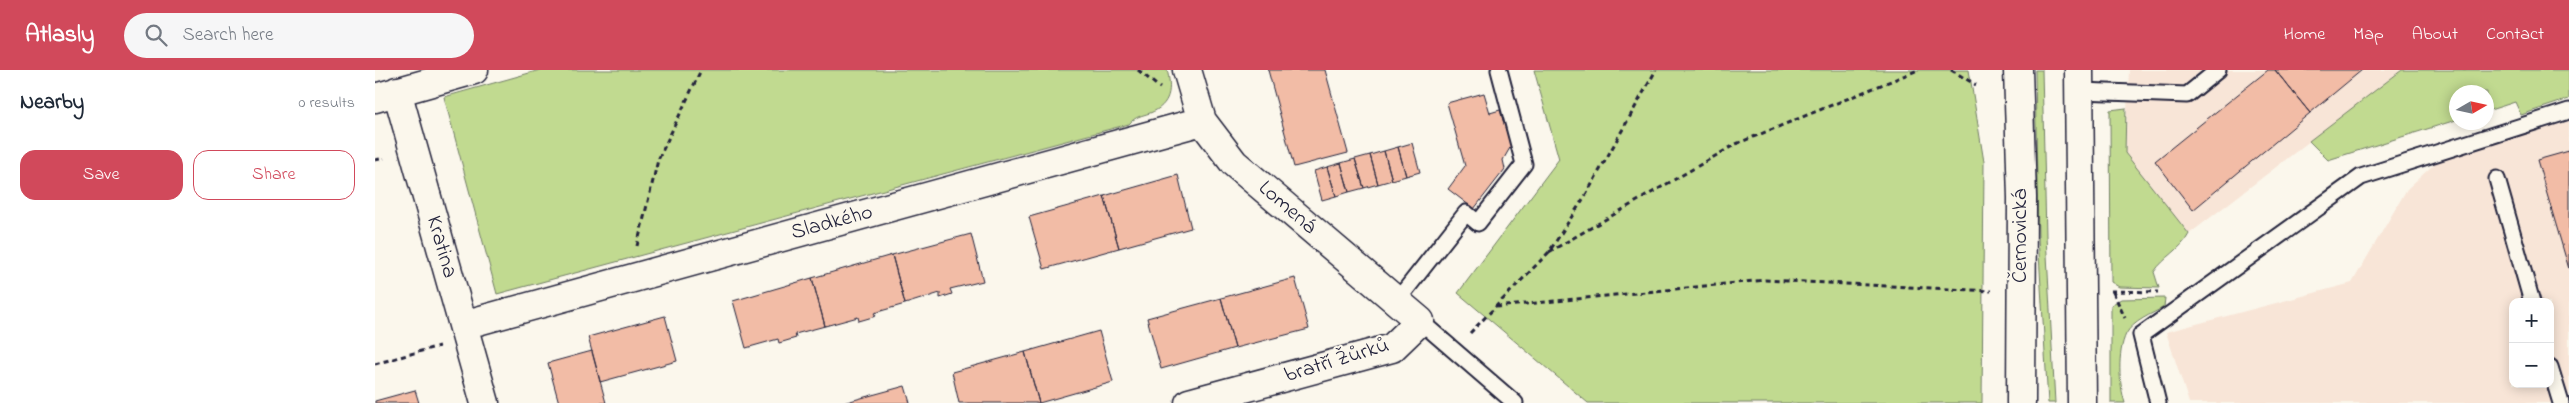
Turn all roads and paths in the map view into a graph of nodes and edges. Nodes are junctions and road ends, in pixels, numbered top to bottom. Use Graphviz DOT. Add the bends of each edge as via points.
graph roads {
  1 [pos="474,70"];
  2 [pos="701,70"];
  3 [pos="1187,70"];
  4 [pos="1499,70"];
  5 [pos="1656,70"];
  6 [pos="1918,70"];
  7 [pos="1951,70"];
  8 [pos="2018,70"];
  9 [pos="2218,70"];
  10 [pos="2080,81"];
  11 [pos="1976,85"];
  12 [pos="386,94"];
  13 [pos="2569,111"];
  14 [pos="1202,121"];
  15 [pos="2497,178"];
  16 [pos="1549,252"];
  17 [pos="631,278"];
  18 [pos="1994,291"];
  19 [pos="2103,291"];
  20 [pos="2201,292"];
  21 [pos="2531,298"];
  22 [pos="1396,302"];
  23 [pos="1496,307"];
  24 [pos="1420,321"];
  25 [pos="465,332"];
  26 [pos="1453,350"];
  27 [pos="375,364"];
  28 [pos="2554,379"];
  29 [pos="485,403"];
  30 [pos="1189,403"];
  31 [pos="1515,403"];
  32 [pos="2021,403"];
  33 [pos="2082,403"];
  34 [pos="2158,403"];
  35 [pos="2561,403"];
  1 -- 12 [label="street"];
  2 -- 17 [label="path" via="658,160"];
  3 -- 14 [label="street, Lomená"];
  4 -- 22 [label="lane" via="1524,164 1478,223 1467,213"];
  5 -- 16 [label="path"];
  6 -- 16 [label="path" via="1736,144"];
  7 -- 11 [label="path"];
  8 -- 32 [label="street, Černovická" via="2022,198"];
  9 -- 10 [label="lane" via="2187,95"];
  10 -- 33 [label="street"];
  12 -- 25 [label="street, Kratina"];
  13 -- 20 [label="lane" via="2361,177"];
  14 -- 17 [label="street, Sladkého"];
  14 -- 22 [label="street, Lomená" via="1234,163"];
  15 -- 21 [label="lane"];
  16 -- 23 [label="path"];
  17 -- 25 [label="street, Sladkého"];
  18 -- 23 [label="path" via="1765,280"];
  19 -- 20 [label="path"];
  20 -- 34 [label="lane" via="2141,335"];
  22 -- 24 [label="street, Lomená"];
  23 -- 26 [label="path"];
  24 -- 26 [label="lane"];
  24 -- 30 [label="street, bratří Žůrků" via="1392,348"];
  25 -- 27 [label="path"];
  25 -- 29 [label="street, Kratina"];
  26 -- 31 [label="lane"];
  28 -- 35 [label="lane"];
}
